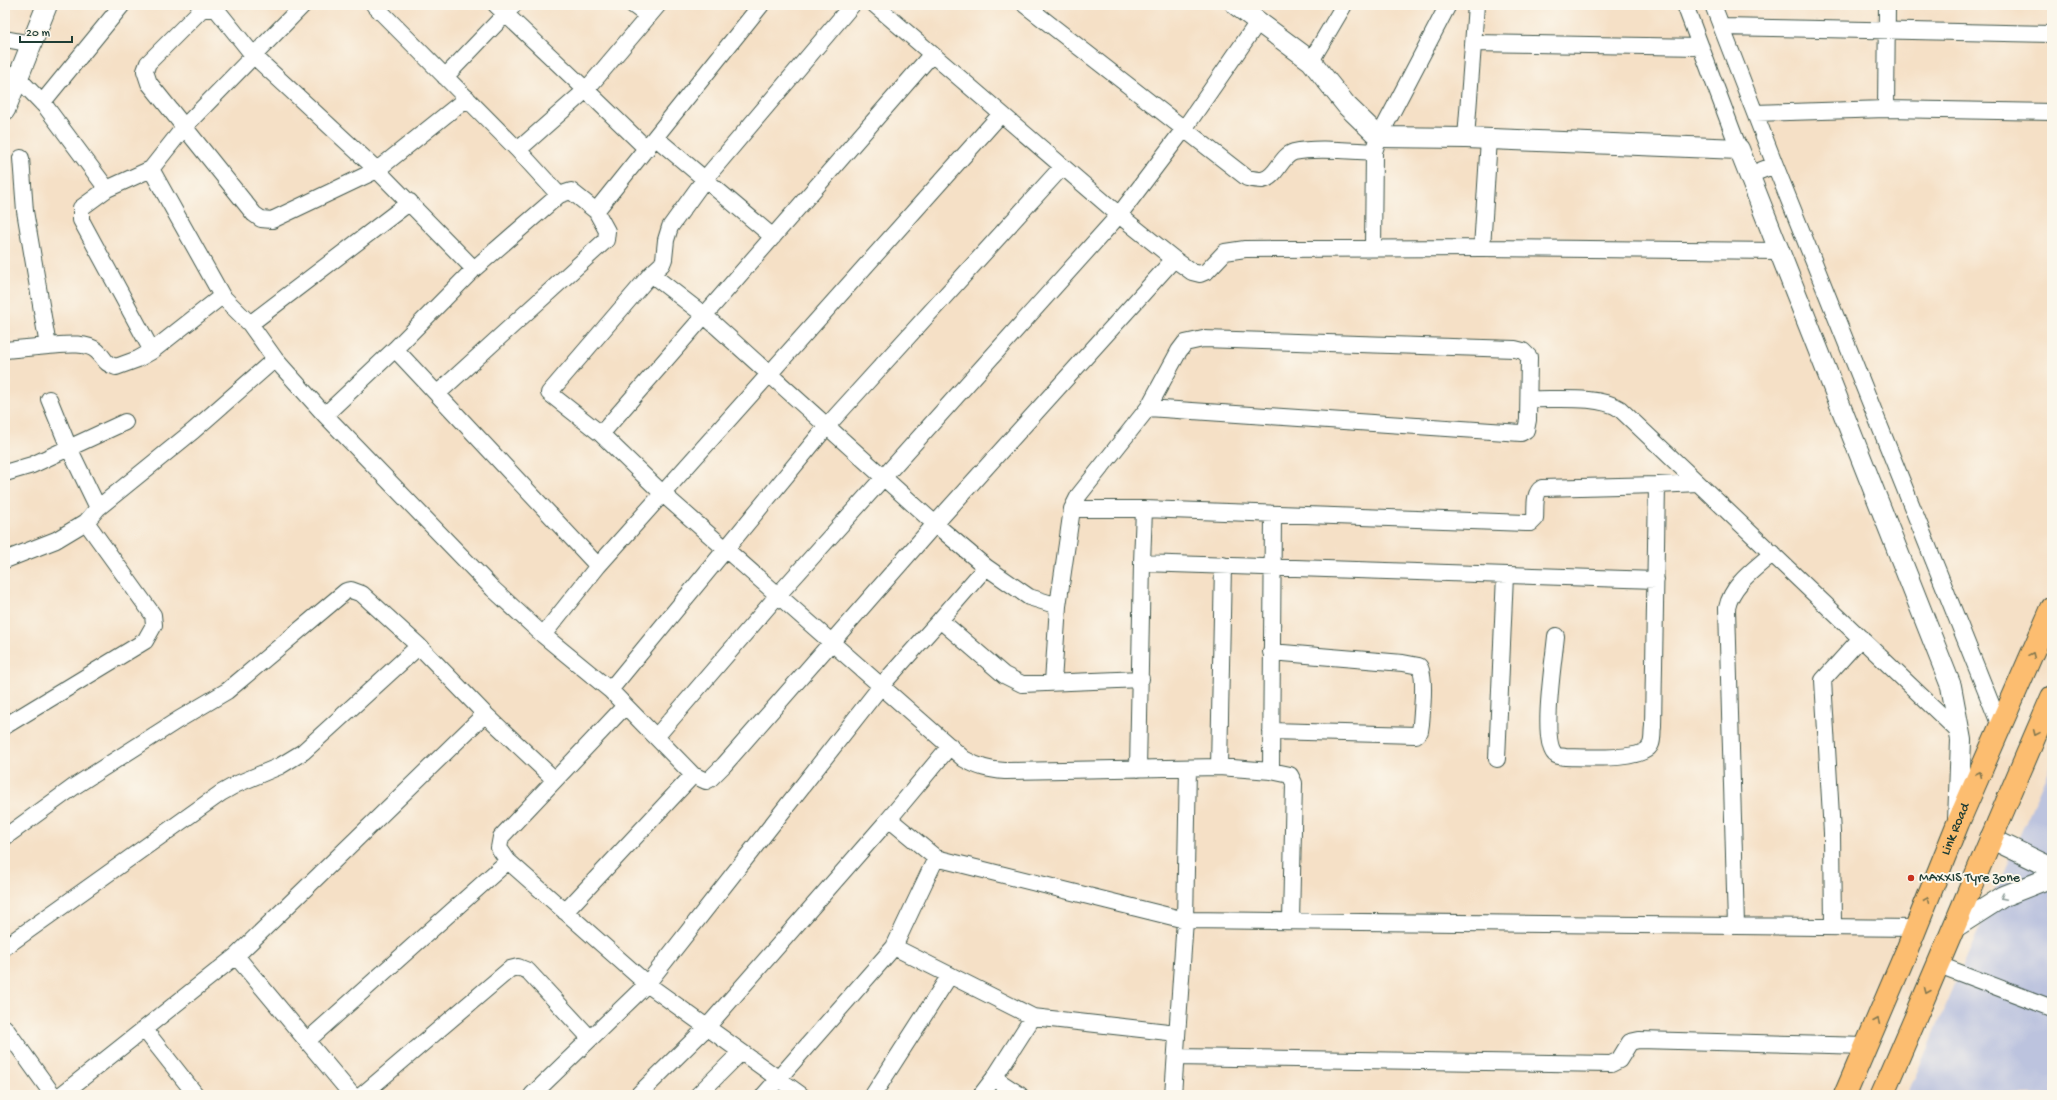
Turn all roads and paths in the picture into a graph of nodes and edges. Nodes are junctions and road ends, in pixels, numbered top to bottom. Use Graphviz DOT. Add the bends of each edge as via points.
graph roads {
  1 [pos="47,5"];
  2 [pos="122,5"];
  3 [pos="303,5"];
  4 [pos="374,5"];
  5 [pos="633,5"];
  6 [pos="761,5"];
  7 [pos="852,5"];
  8 [pos="876,5"];
  9 [pos="1025,5"];
  10 [pos="1236,5"];
  11 [pos="1344,5"];
  12 [pos="1448,5"];
  13 [pos="1476,5"];
  14 [pos="1685,5"];
  15 [pos="1714,5"];
  16 [pos="1887,5"];
  17 [pos="506,8"];
  18 [pos="653,11"];
  19 [pos="1258,22"];
  20 [pos="1722,27"];
  21 [pos="1886,29"];
  22 [pos="2052,34"];
  23 [pos="5,39"];
  24 [pos="1474,43"];
  25 [pos="32,44"];
  26 [pos="1701,47"];
  27 [pos="932,54"];
  28 [pos="253,55"];
  29 [pos="1311,61"];
  30 [pos="445,77"];
  31 [pos="18,78"];
  32 [pos="586,90"];
  33 [pos="467,98"];
  34 [pos="42,103"];
  35 [pos="1886,109"];
  36 [pos="5,110"];
  37 [pos="2052,112"];
  38 [pos="1755,113"];
  39 [pos="1001,114"];
  40 [pos="185,126"];
  41 [pos="1184,129"];
  42 [pos="1466,138"];
  43 [pos="1489,139"];
  44 [pos="651,143"];
  45 [pos="1377,145"];
  46 [pos="1739,149"];
  47 [pos="518,150"];
  48 [pos="21,158"];
  49 [pos="1775,165"];
  50 [pos="1062,167"];
  51 [pos="151,169"];
  52 [pos="377,170"];
  53 [pos="1749,175"];
  54 [pos="704,180"];
  55 [pos="107,189"];
  56 [pos="559,195"];
  57 [pos="410,202"];
  58 [pos="596,211"];
  59 [pos="1119,215"];
  60 [pos="773,237"];
  61 [pos="1373,248"];
  62 [pos="1482,248"];
  63 [pos="1779,251"];
  64 [pos="1174,259"];
  65 [pos="474,269"];
  66 [pos="652,274"];
  67 [pos="222,296"];
  68 [pos="704,316"];
  69 [pos="250,324"];
  70 [pos="48,346"];
  71 [pos="395,349"];
  72 [pos="5,350"];
  73 [pos="152,350"];
  74 [pos="275,359"];
  75 [pos="768,375"];
  76 [pos="437,394"];
  77 [pos="49,399"];
  78 [pos="1530,399"];
  79 [pos="1148,408"];
  80 [pos="325,415"];
  81 [pos="125,422"];
  82 [pos="827,426"];
  83 [pos="601,434"];
  84 [pos="69,448"];
  85 [pos="5,473"];
  86 [pos="884,477"];
  87 [pos="1698,483"];
  88 [pos="1657,485"];
  89 [pos="663,494"];
  90 [pos="98,508"];
  91 [pos="1072,509"];
  92 [pos="1144,509"];
  93 [pos="1273,514"];
  94 [pos="86,522"];
  95 [pos="935,524"];
  96 [pos="726,550"];
  97 [pos="1772,553"];
  98 [pos="5,560"];
  99 [pos="1142,563"];
  100 [pos="1223,565"];
  101 [pos="598,566"];
  102 [pos="986,567"];
  103 [pos="1272,567"];
  104 [pos="1505,575"];
  105 [pos="1656,580"];
  106 [pos="778,595"];
  107 [pos="1058,606"];
  108 [pos="2052,608"];
  109 [pos="940,620"];
  110 [pos="543,635"];
  111 [pos="1556,636"];
  112 [pos="1861,638"];
  113 [pos="832,644"];
  114 [pos="419,646"];
  115 [pos="1271,652"];
  116 [pos="1141,679"];
  117 [pos="1053,682"];
  118 [pos="881,686"];
  119 [pos="610,690"];
  120 [pos="2052,697"];
  121 [pos="625,706"];
  122 [pos="485,714"];
  123 [pos="5,726"];
  124 [pos="2000,726"];
  125 [pos="1271,731"];
  126 [pos="1960,733"];
  127 [pos="656,737"];
  128 [pos="950,746"];
  129 [pos="1497,758"];
  130 [pos="1219,767"];
  131 [pos="1188,768"];
  132 [pos="1138,769"];
  133 [pos="1271,771"];
  134 [pos="693,775"];
  135 [pos="555,780"];
  136 [pos="889,819"];
  137 [pos="1958,823"];
  138 [pos="5,837"];
  139 [pos="1990,838"];
  140 [pos="936,858"];
  141 [pos="508,861"];
  142 [pos="2052,868"];
  143 [pos="2052,877"];
  144 [pos="565,912"];
  145 [pos="1185,920"];
  146 [pos="1291,921"];
  147 [pos="1736,925"];
  148 [pos="1833,927"];
  149 [pos="1916,928"];
  150 [pos="1954,928"];
  151 [pos="5,947"];
  152 [pos="894,947"];
  153 [pos="236,956"];
  154 [pos="1939,965"];
  155 [pos="950,975"];
  156 [pos="646,984"];
  157 [pos="2052,1008"];
  158 [pos="1033,1016"];
  159 [pos="5,1028"];
  160 [pos="707,1028"];
  161 [pos="144,1029"];
  162 [pos="1177,1033"];
  163 [pos="590,1038"];
  164 [pos="307,1041"];
  165 [pos="1866,1046"];
  166 [pos="741,1052"];
  167 [pos="1176,1057"];
  168 [pos="994,1078"];
  169 [pos="779,1079"];
  170 [pos="53,1095"];
  171 [pos="61,1095"];
  172 [pos="196,1095"];
  173 [pos="352,1095"];
  174 [pos="362,1095"];
  175 [pos="532,1095"];
  176 [pos="638,1095"];
  177 [pos="698,1095"];
  178 [pos="764,1095"];
  179 [pos="801,1095"];
  180 [pos="873,1095"];
  181 [pos="981,1095"];
  182 [pos="1020,1095"];
  183 [pos="1174,1095"];
  184 [pos="1845,1095"];
  185 [pos="1882,1095"];
  1 -- 25 [label="street"];
  2 -- 34 [label="street"];
  3 -- 28 [label="street"];
  4 -- 30 [label="street"];
  5 -- 18 [label="street"];
  6 -- 44 [label="street"];
  7 -- 54 [label="street"];
  8 -- 27 [label="street"];
  9 -- 41 [label="street"];
  10 -- 19 [label="street"];
  11 -- 29 [label="street"];
  12 -- 45 [label="street"];
  13 -- 24 [label="street"];
  14 -- 26 [label="street"];
  15 -- 20 [label="street"];
  16 -- 21 [label="street"];
  17 -- 30 [label="street"];
  17 -- 32 [label="street"];
  18 -- 32 [label="street"];
  19 -- 29 [label="street"];
  19 -- 41 [label="street"];
  20 -- 21 [label="street"];
  20 -- 38 [label="street"];
  21 -- 22 [label="street"];
  21 -- 35 [label="street"];
  23 -- 25 [label="street"];
  24 -- 26 [label="street"];
  24 -- 42 [label="street"];
  25 -- 31 [label="street"];
  26 -- 46 [label="street"];
  27 -- 39 [label="street"];
  27 -- 60 [label="street"];
  28 -- 40 [label="street"];
  28 -- 40 [label="street" via="217,10 206,9 201,10 148,63 145,71 149,83"];
  28 -- 52 [label="street"];
  29 -- 45 [label="street"];
  30 -- 33 [label="street"];
  31 -- 34 [label="street"];
  31 -- 36 [label="street"];
  32 -- 44 [label="street"];
  32 -- 47 [label="street"];
  33 -- 47 [label="street"];
  33 -- 52 [label="street"];
  34 -- 55 [label="street"];
  35 -- 37 [label="street"];
  35 -- 38 [label="street"];
  38 -- 49 [label="street"];
  39 -- 50 [label="street"];
  39 -- 75 [label="street"];
  40 -- 51 [label="street"];
  40 -- 52 [label="street" via="254,214 265,220 280,217"];
  41 -- 45 [label="street" via="1247,178 1263,180 1285,157 1294,152"];
  41 -- 59 [label="street"];
  42 -- 43 [label="street"];
  42 -- 45 [label="street"];
  43 -- 46 [label="street"];
  43 -- 62 [label="street"];
  44 -- 54 [label="street"];
  44 -- 58 [label="street"];
  45 -- 61 [label="street"];
  46 -- 53 [label="street"];
  47 -- 56 [label="street"];
  48 -- 70 [label="street" via="25,211"];
  49 -- 53 [label="street"];
  49 -- 124 [label="street"];
  50 -- 59 [label="street"];
  50 -- 82 [label="street"];
  51 -- 55 [label="street"];
  51 -- 67 [label="street"];
  52 -- 57 [label="street"];
  53 -- 63 [label="street"];
  54 -- 60 [label="street"];
  54 -- 66 [label="street" via="670,227 664,259"];
  55 -- 73 [label="street" via="81,208 81,220"];
  56 -- 58 [label="street" via="571,191"];
  56 -- 65 [label="street"];
  57 -- 65 [label="street"];
  57 -- 69 [label="street"];
  58 -- 76 [label="street" via="607,231 606,240"];
  59 -- 64 [label="street"];
  59 -- 86 [label="street"];
  60 -- 68 [label="street"];
  61 -- 62 [label="street"];
  61 -- 64 [label="street" via="1237,249 1225,252 1207,271 1200,274 1192,272"];
  62 -- 63 [label="street"];
  63 -- 126 [label="street" via="1942,660 1951,686"];
  64 -- 95 [label="street"];
  65 -- 71 [label="street"];
  66 -- 68 [label="street"];
  66 -- 83 [label="street" via="549,393"];
  67 -- 69 [label="street"];
  67 -- 73 [label="street"];
  68 -- 75 [label="street"];
  68 -- 83 [label="street"];
  69 -- 74 [label="street"];
  70 -- 72 [label="street"];
  70 -- 73 [label="street" via="87,346 98,352 104,362 116,367 138,360"];
  71 -- 76 [label="street"];
  71 -- 80 [label="street"];
  74 -- 80 [label="street"];
  74 -- 90 [label="street" via="193,431"];
  75 -- 82 [label="street"];
  75 -- 89 [label="street"];
  76 -- 101 [label="street"];
  77 -- 84 [label="street"];
  78 -- 79 [label="street" via="1527,427 1521,433"];
  78 -- 79 [label="street" via="1530,357 1518,350 1203,339 1185,343 1179,350"];
  78 -- 87 [label="street" via="1612,403"];
  79 -- 91 [label="street" via="1079,495"];
  80 -- 110 [label="street" via="493,589"];
  81 -- 84 [label="street"];
  82 -- 86 [label="street"];
  82 -- 96 [label="street"];
  83 -- 89 [label="street"];
  84 -- 85 [label="street" via="32,465"];
  84 -- 90 [label="street"];
  86 -- 95 [label="street"];
  86 -- 106 [label="street"];
  87 -- 88 [label="street"];
  87 -- 97 [label="street"];
  88 -- 93 [label="street" via="1542,488 1536,495 1535,520 1531,523"];
  88 -- 105 [label="street"];
  89 -- 96 [label="street"];
  89 -- 101 [label="street"];
  90 -- 94 [label="street"];
  91 -- 92 [label="street"];
  91 -- 107 [label="street"];
  92 -- 93 [label="street"];
  92 -- 99 [label="street"];
  93 -- 103 [label="street"];
  94 -- 98 [label="street" via="56,540"];
  94 -- 123 [label="street" via="152,615 152,632 145,641"];
  95 -- 102 [label="street"];
  95 -- 113 [label="street"];
  96 -- 106 [label="street"];
  96 -- 119 [label="street"];
  97 -- 112 [label="street"];
  97 -- 147 [label="street" via="1729,597 1727,608"];
  99 -- 100 [label="street"];
  99 -- 116 [label="street"];
  100 -- 103 [label="street"];
  100 -- 130 [label="street"];
  101 -- 110 [label="street"];
  102 -- 107 [label="street" via="1029,597"];
  102 -- 109 [label="street"];
  103 -- 104 [label="street"];
  103 -- 115 [label="street"];
  104 -- 105 [label="street"];
  104 -- 129 [label="street"];
  105 -- 111 [label="street" via="1653,726 1651,745 1646,751 1624,757 1565,757 1557,756 1553,752 1547,725"];
  106 -- 113 [label="street"];
  106 -- 127 [label="street"];
  107 -- 117 [label="street"];
  124 -- 108 [label="main road, Link Road, one-way"];
  109 -- 117 [label="street" via="1013,680 1022,684"];
  109 -- 118 [label="street"];
  110 -- 119 [label="street"];
  112 -- 126 [label="street"];
  112 -- 148 [label="street" via="1823,680 1832,833"];
  113 -- 118 [label="street"];
  113 -- 134 [label="street" via="710,779 701,780"];
  114 -- 122 [label="street"];
  114 -- 138 [label="street" via="362,594 352,590 342,592 227,691 76,786"];
  114 -- 151 [label="street" via="303,752 280,766 221,793"];
  115 -- 125 [label="street"];
  115 -- 125 [label="street" via="1419,666 1422,670 1422,724 1416,735"];
  116 -- 117 [label="street"];
  116 -- 132 [label="street"];
  118 -- 128 [label="street"];
  118 -- 156 [label="street"];
  119 -- 121 [label="street"];
  120 -- 139 [label="main road, one-way"];
  121 -- 127 [label="street"];
  121 -- 135 [label="street"];
  122 -- 135 [label="street"];
  122 -- 153 [label="street"];
  137 -- 124 [label="main road, Link Road, one-way"];
  125 -- 133 [label="street"];
  126 -- 137 [label="street"];
  127 -- 134 [label="street"];
  128 -- 132 [label="street" via="964,759 988,770"];
  128 -- 136 [label="street"];
  130 -- 131 [label="street"];
  130 -- 133 [label="street"];
  131 -- 132 [label="street"];
  131 -- 145 [label="street"];
  133 -- 146 [label="street" via="1290,775 1294,783"];
  134 -- 144 [label="street"];
  135 -- 141 [label="street" via="501,837 499,848"];
  136 -- 140 [label="street"];
  136 -- 160 [label="street"];
  149 -- 137 [label="main road, Link Road, one-way"];
  139 -- 142 [label="street"];
  139 -- 150 [label="main road"];
  140 -- 145 [label="street"];
  140 -- 152 [label="street"];
  141 -- 144 [label="street"];
  141 -- 164 [label="street"];
  143 -- 150 [label="street, one-way" via="2004,896"];
  144 -- 156 [label="street"];
  145 -- 146 [label="street"];
  145 -- 162 [label="street"];
  146 -- 147 [label="street"];
  147 -- 148 [label="street"];
  148 -- 149 [label="street"];
  165 -- 149 [label="main road, Link Road, one-way"];
  150 -- 154 [label="main road"];
  152 -- 155 [label="street"];
  152 -- 169 [label="street"];
  153 -- 161 [label="street"];
  153 -- 164 [label="street"];
  154 -- 157 [label="street"];
  154 -- 185 [label="main road, one-way"];
  155 -- 158 [label="street"];
  155 -- 180 [label="street"];
  156 -- 160 [label="street"];
  156 -- 163 [label="street"];
  158 -- 162 [label="street"];
  158 -- 168 [label="street"];
  159 -- 170 [label="street"];
  160 -- 166 [label="street"];
  160 -- 176 [label="street"];
  161 -- 171 [label="street"];
  161 -- 172 [label="street"];
  162 -- 167 [label="street"];
  163 -- 174 [label="street" via="528,971 518,967 510,969"];
  163 -- 175 [label="street"];
  164 -- 173 [label="street"];
  165 -- 167 [label="street" via="1640,1040 1630,1042 1619,1060 1611,1064"];
  165 -- 184 [label="main road, Link Road"];
  166 -- 169 [label="street"];
  166 -- 177 [label="street"];
  167 -- 183 [label="street"];
  168 -- 181 [label="street"];
  168 -- 182 [label="street"];
  169 -- 178 [label="street"];
  169 -- 179 [label="street"];
}
